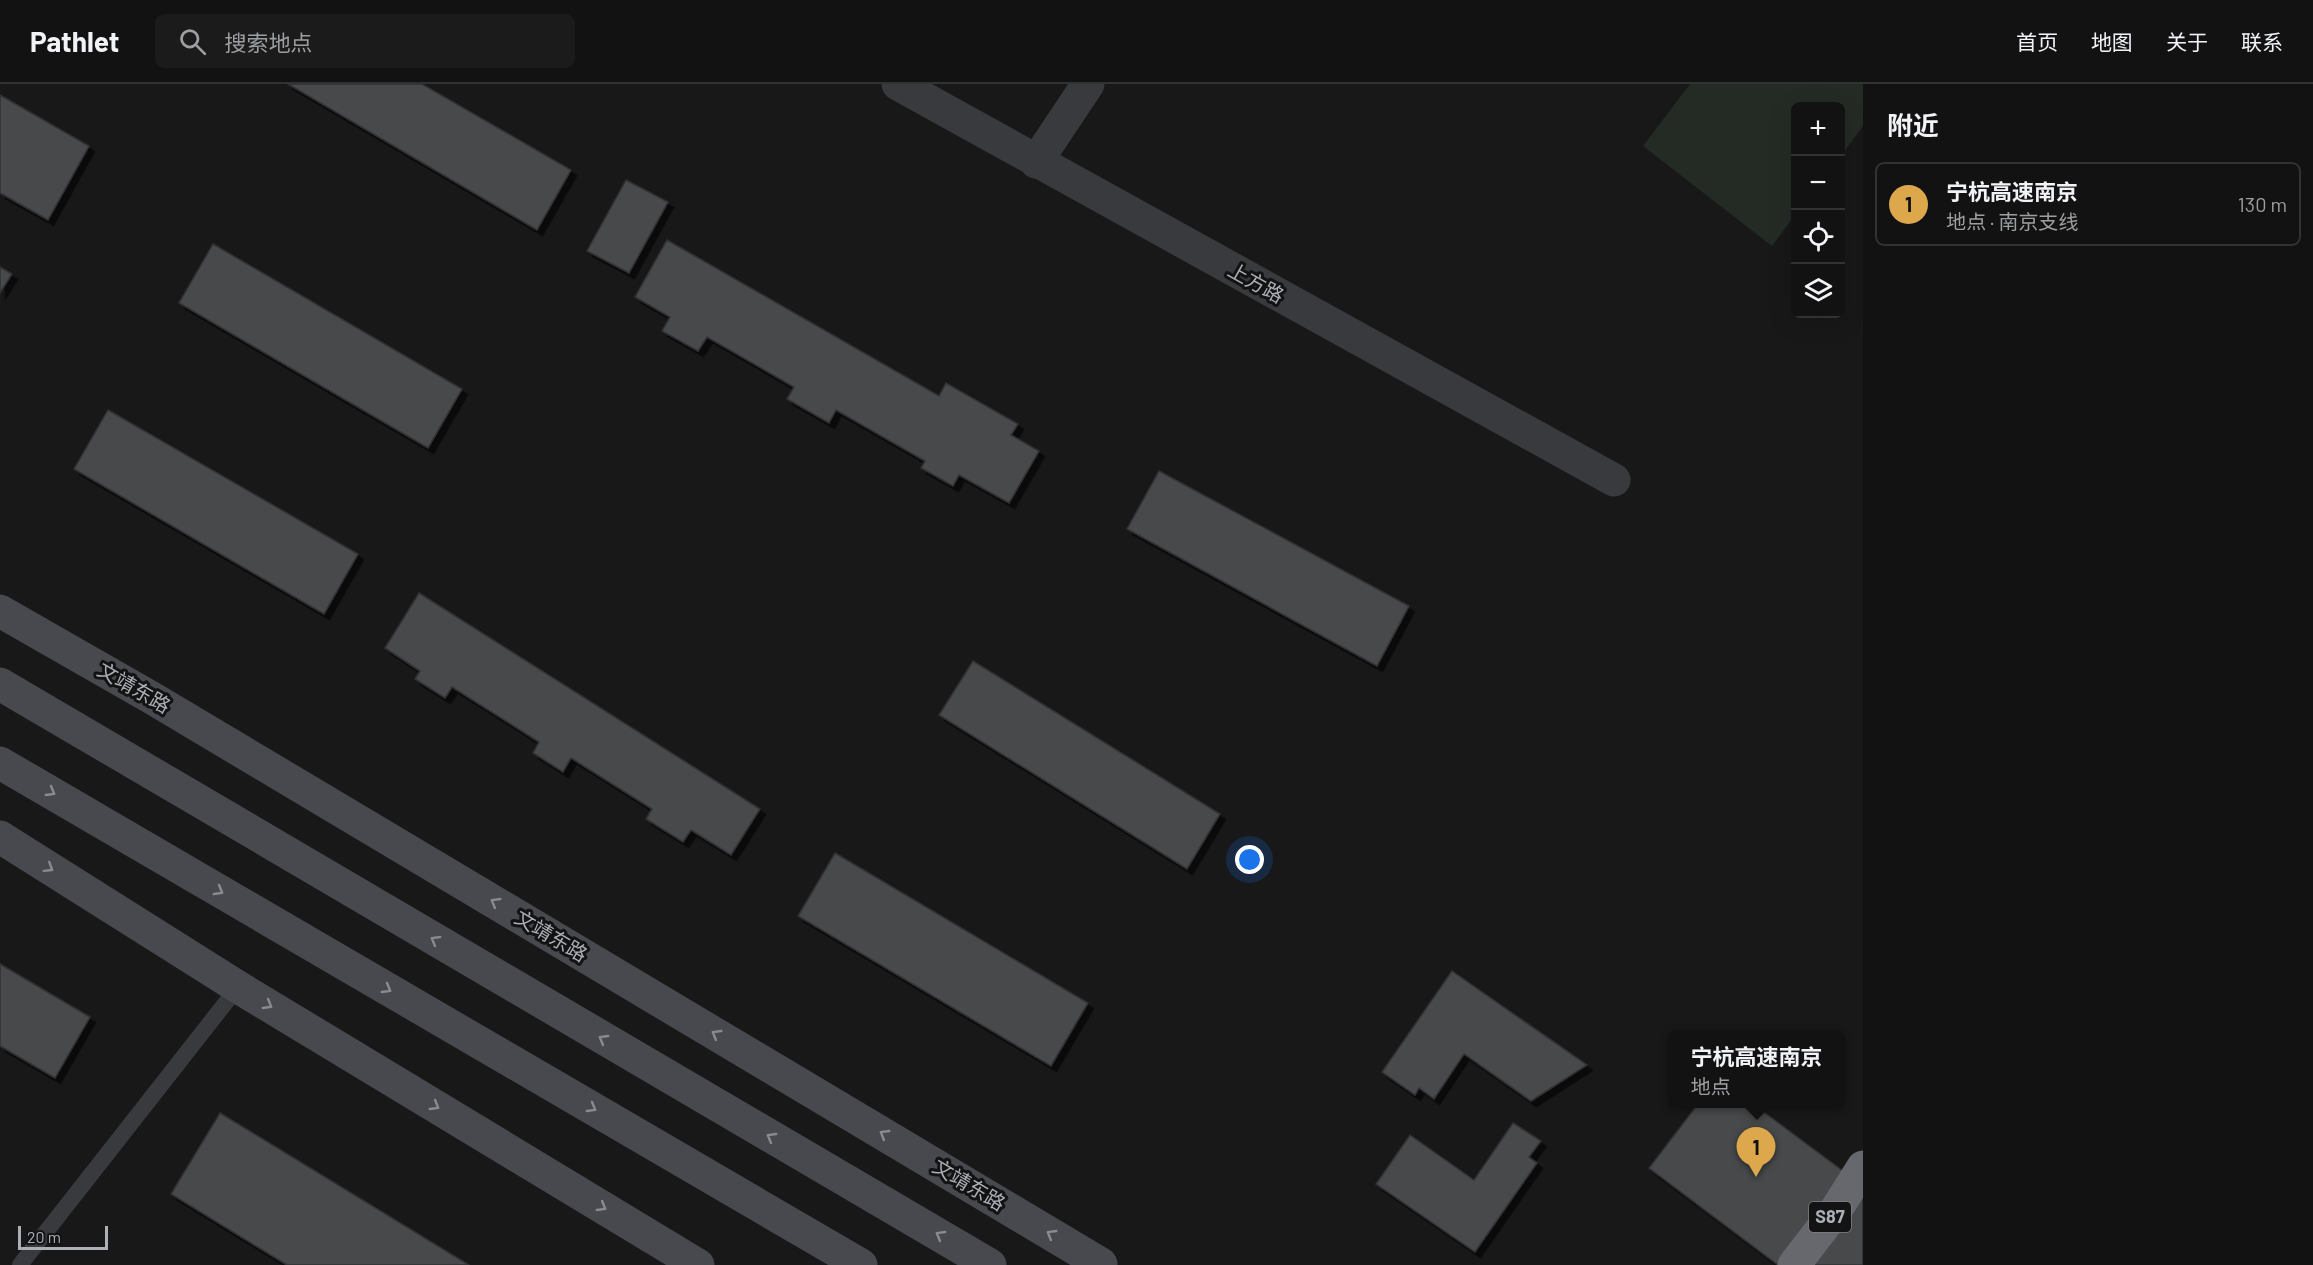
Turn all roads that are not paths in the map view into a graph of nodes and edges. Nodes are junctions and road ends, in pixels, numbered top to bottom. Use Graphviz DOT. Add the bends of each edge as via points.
graph roads {
  1 [pos="898,84"];
  2 [pos="1088,84"];
  3 [pos="1036,162"];
  4 [pos="1614,480"];
  5 [pos="0,611"];
  6 [pos="12,692"];
  7 [pos="0,763"];
  8 [pos="0,837"];
  9 [pos="238,987"];
  10 [pos="1863,1167"];
  11 [pos="20,1265"];
  12 [pos="698,1265"];
  13 [pos="861,1265"];
  14 [pos="990,1265"];
  15 [pos="1101,1265"];
  16 [pos="1794,1265"];
  1 -- 3 [label="street, 上方路"];
  2 -- 3 [label="street"];
  3 -- 4 [label="street, 上方路"];
  15 -- 5 [label="main road, 文靖东路, one-way"];
  14 -- 6 [label="main road, one-way"];
  7 -- 13 [label="main road, one-way"];
  8 -- 9 [label="main road, one-way"];
  9 -- 11 [label="lane"];
  9 -- 12 [label="main road, one-way"];
  10 -- 16 [label="highway, S87"];
}
